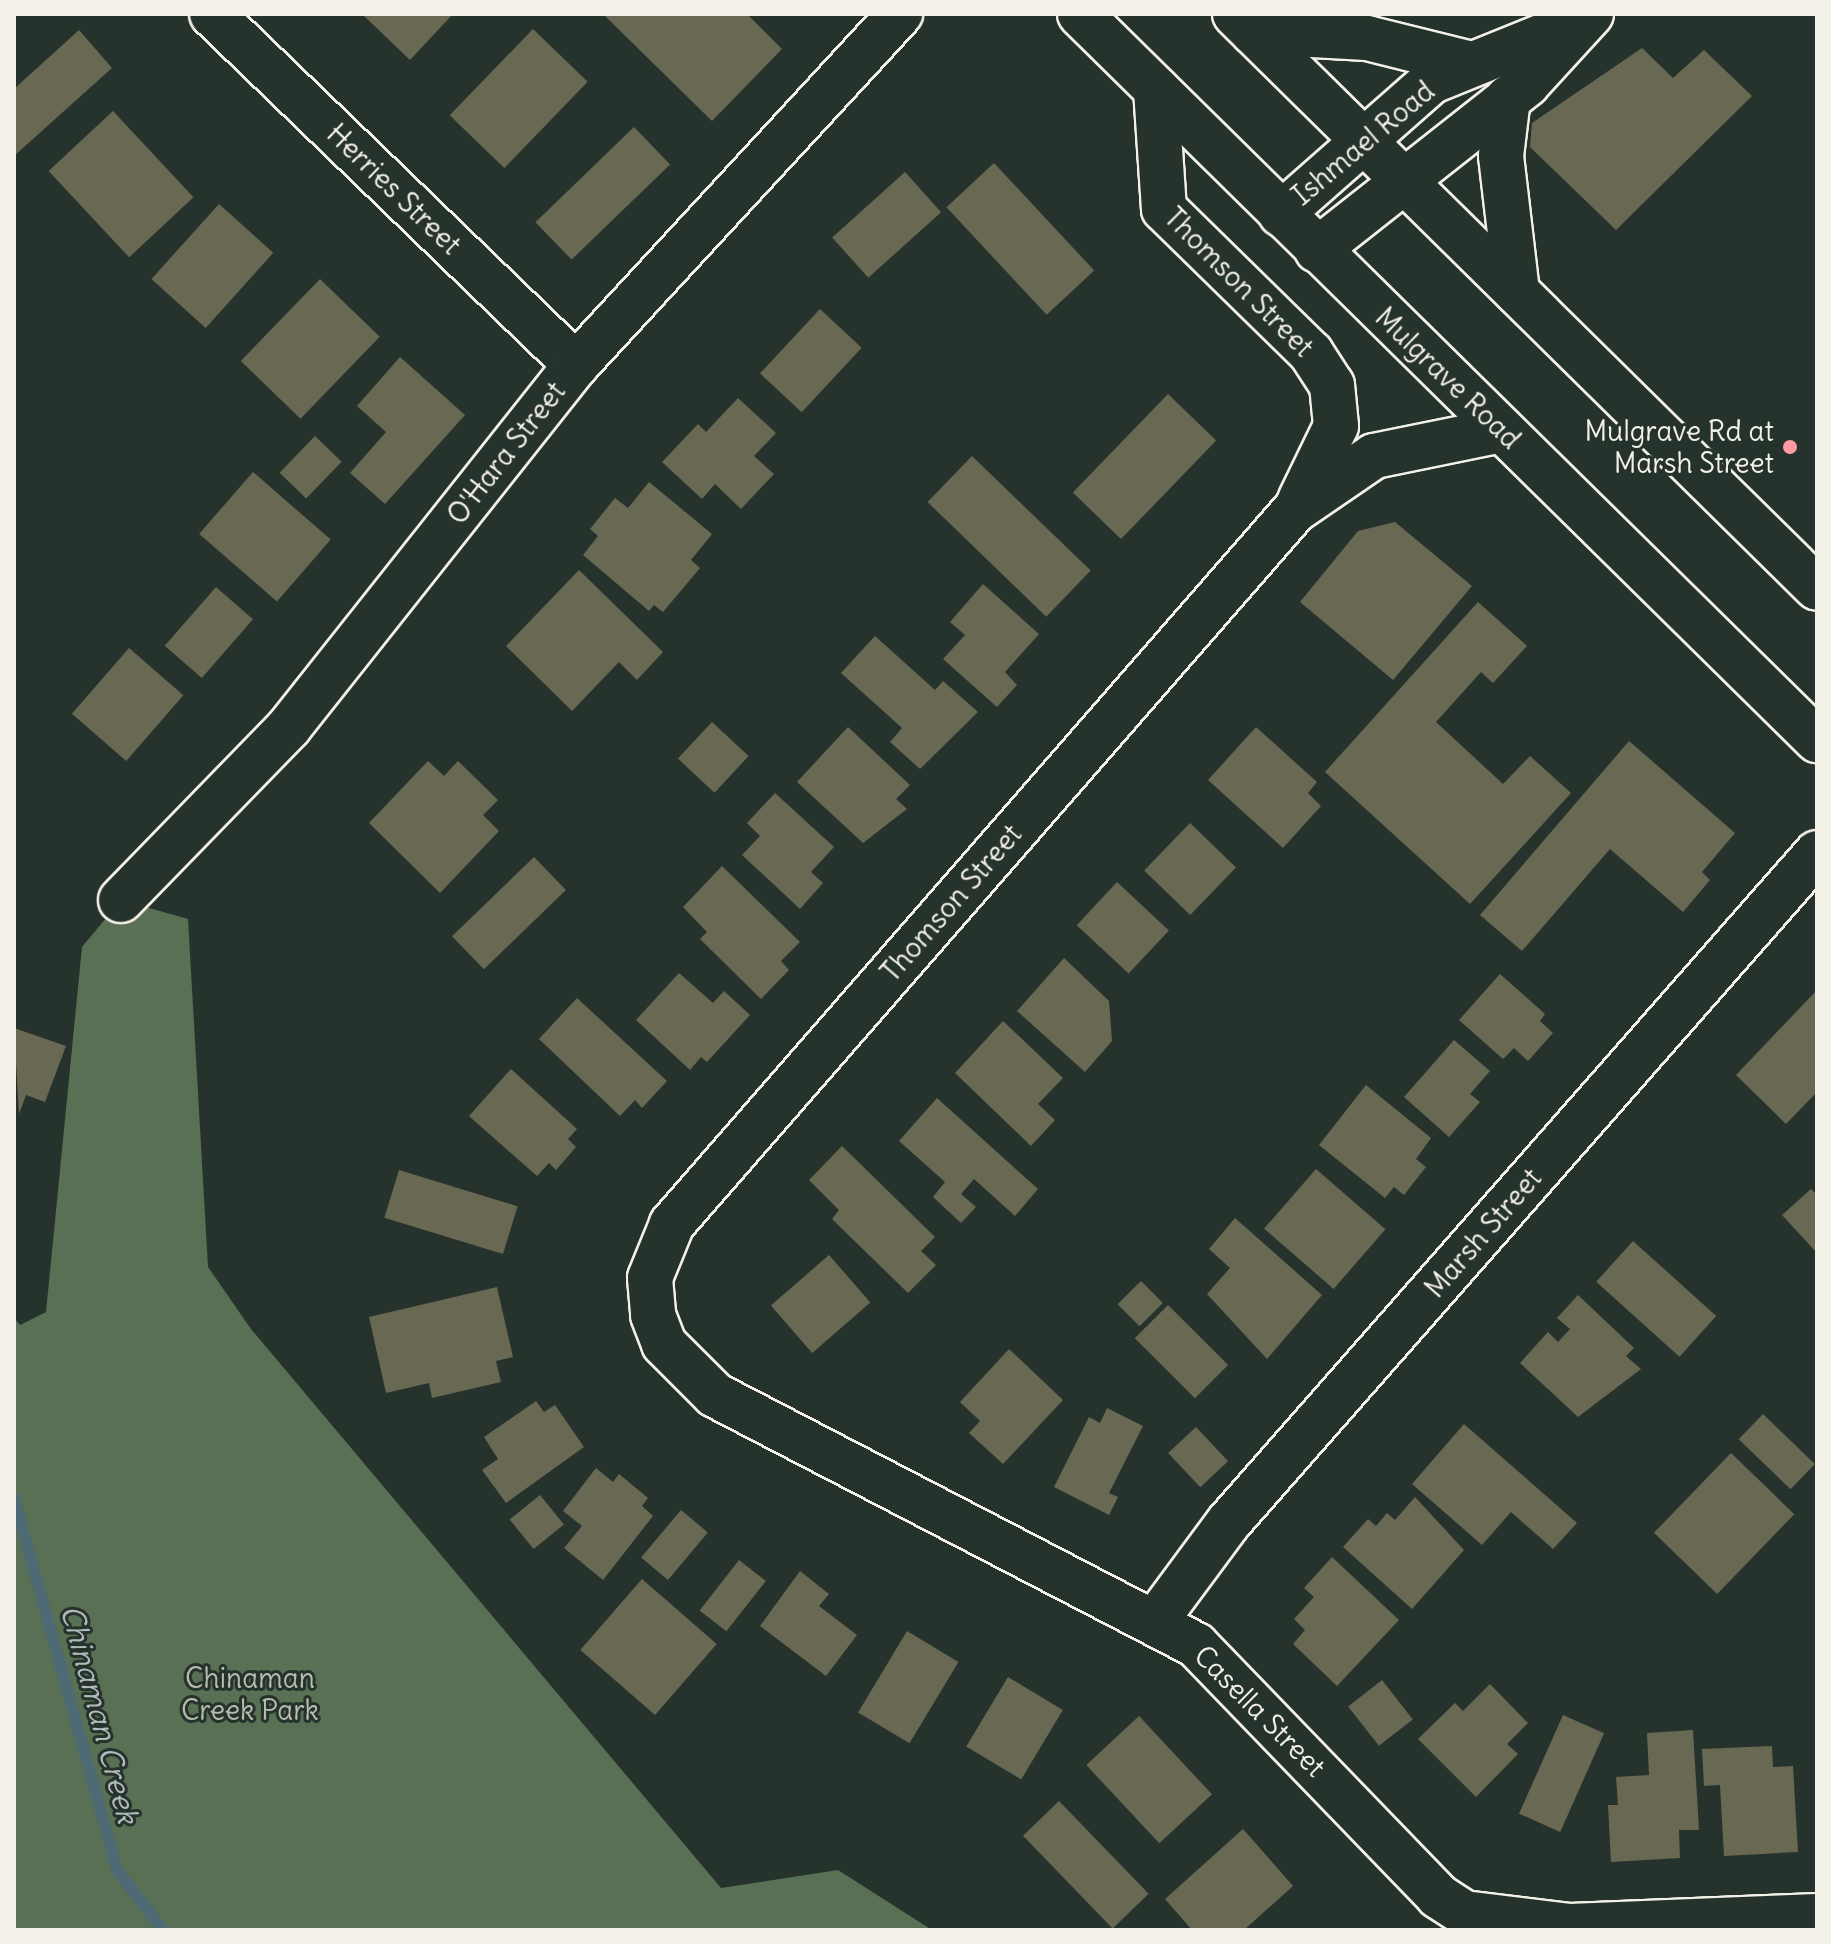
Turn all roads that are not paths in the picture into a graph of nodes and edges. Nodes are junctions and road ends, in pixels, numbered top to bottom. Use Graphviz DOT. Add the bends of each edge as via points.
graph roads {
  1 [pos="212,14"];
  2 [pos="900,14"];
  3 [pos="1080,14"];
  4 [pos="1585,18"];
  5 [pos="1244,23"];
  6 [pos="1467,63"];
  7 [pos="1156,89"];
  8 [pos="1508,98"];
  9 [pos="1362,137"];
  10 [pos="1404,179"];
  11 [pos="1281,214"];
  12 [pos="1317,250"];
  13 [pos="1517,292"];
  14 [pos="576,365"];
  15 [pos="1502,430"];
  16 [pos="1295,510"];
  17 [pos="1817,588"];
  18 [pos="1817,740"];
  19 [pos="1817,853"];
  20 [pos="121,900"];
  21 [pos="653,1315"];
  22 [pos="1157,1619"];
  23 [pos="1817,1916"];
  1 -- 14 [label="street, Herries Street"];
  2 -- 14 [label="street, O'Hara Street"];
  3 -- 7 [label="street, Mulgrave Road"];
  4 -- 6 [label="street, Ishmael Road"];
  4 -- 8 [label="street, Ishmael Road"];
  5 -- 6 [label="street" via="1367,38"];
  5 -- 9 [label="street"];
  6 -- 9 [label="street, Ishmael Road" via="1410,96"];
  7 -- 11 [label="street, Mulgrave Road"];
  7 -- 16 [label="street, Thomson Street" via="1164,209 1311,353 1332,385 1336,426"];
  8 -- 10 [label="street, Ishmael Road"];
  8 -- 13 [label="street" via="1501,156"];
  9 -- 10 [label="street"];
  9 -- 11 [label="street, Ishmael Road"];
  10 -- 12 [label="street, Ishmael Road"];
  10 -- 13 [label="street"];
  11 -- 12 [label="street, Mulgrave Road"];
  12 -- 15 [label="street, Mulgrave Road"];
  13 -- 17 [label="street"];
  14 -- 20 [label="street, O'Hara Street" via="289,727"];
  15 -- 16 [label="street, Thomson Street" via="1374,456"];
  15 -- 18 [label="street, Mulgrave Road"];
  16 -- 21 [label="street, Thomson Street" via="672,1224 650,1278"];
  19 -- 22 [label="street, Marsh Street" via="1197,1559"];
  21 -- 22 [label="street, Casella Street" via="664,1344 715,1395"];
  22 -- 23 [label="street, Casella Street" via="1228,1672 1438,1896 1464,1913 1570,1926"];
}
